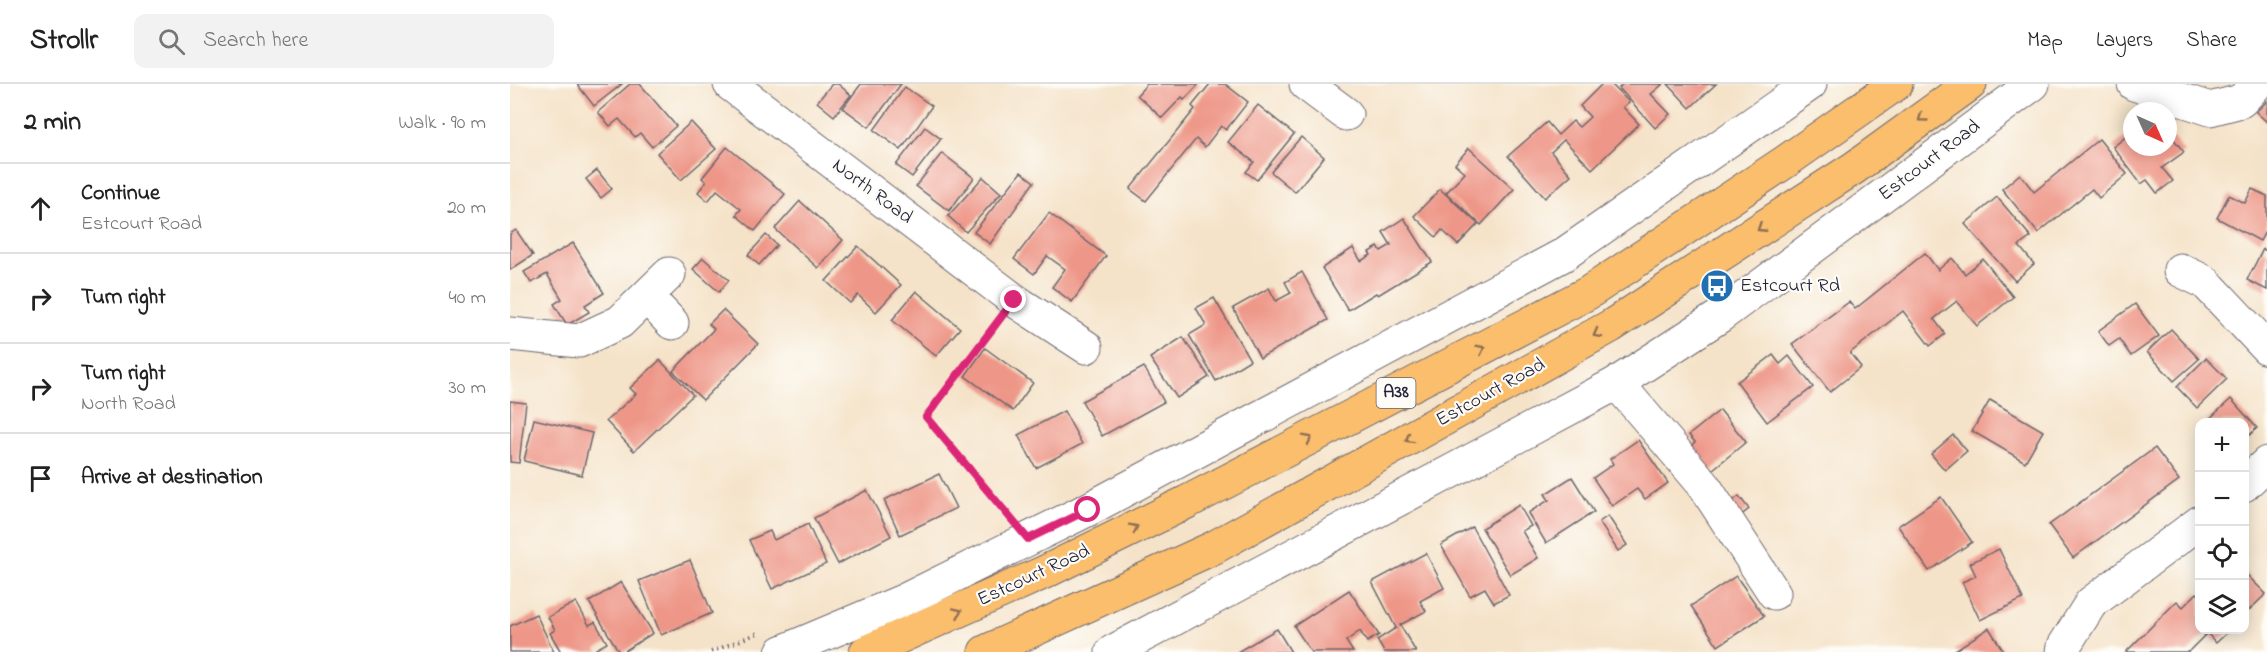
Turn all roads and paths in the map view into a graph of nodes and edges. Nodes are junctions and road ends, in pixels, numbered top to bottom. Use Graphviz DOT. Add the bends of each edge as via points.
graph roads {
  1 [pos="730,84"];
  2 [pos="1306,84"];
  3 [pos="1810,84"];
  4 [pos="1896,84"];
  5 [pos="1970,84"];
  6 [pos="2033,84"];
  7 [pos="2134,84"];
  8 [pos="2257,84"];
  9 [pos="1346,114"];
  10 [pos="2201,272"];
  11 [pos="1014,300"];
  12 [pos="672,323"];
  13 [pos="510,334"];
  14 [pos="1086,347"];
  15 [pos="2267,348"];
  16 [pos="1617,383"];
  17 [pos="2267,463"];
  18 [pos="2249,480"];
  19 [pos="2195,525"];
  20 [pos="1028,539"];
  21 [pos="1773,592"];
  22 [pos="903,601"];
  23 [pos="915,631"];
  24 [pos="782,652"];
  25 [pos="866,652"];
  26 [pos="985,652"];
  27 [pos="1112,652"];
  28 [pos="2063,652"];
  1 -- 11 [label="street, North Road"];
  2 -- 9 [label="street"];
  3 -- 20 [label="street, Estcourt Road" via="1563,255"];
  23 -- 4 [label="main road, Estcourt Road / A38, one-way" via="1157,517 1588,293"];
  5 -- 26 [label="main road, Estcourt Road / A38, one-way" via="1854,168 1611,326 1214,548"];
  6 -- 16 [label="street, Estcourt Road" via="1720,316"];
  7 -- 8 [label="street" via="2210,109 2241,101"];
  10 -- 15 [label="street"];
  11 -- 14 [label="street, North Road"];
  11 -- 20 [label="path" via="926,417"];
  12 -- 13 [label="street" via="658,285 620,322 579,341"];
  16 -- 21 [label="street" via="1703,484"];
  16 -- 27 [label="street, Estcourt Road"];
  17 -- 18 [label="street"];
  19 -- 28 [label="street" via="2091,603"];
  20 -- 22 [label="street, Estcourt Road"];
  22 -- 23 [label="street"];
  22 -- 24 [label="street, Estcourt Road"];
  23 -- 25 [label="main road, Estcourt Road / A38"];
}
